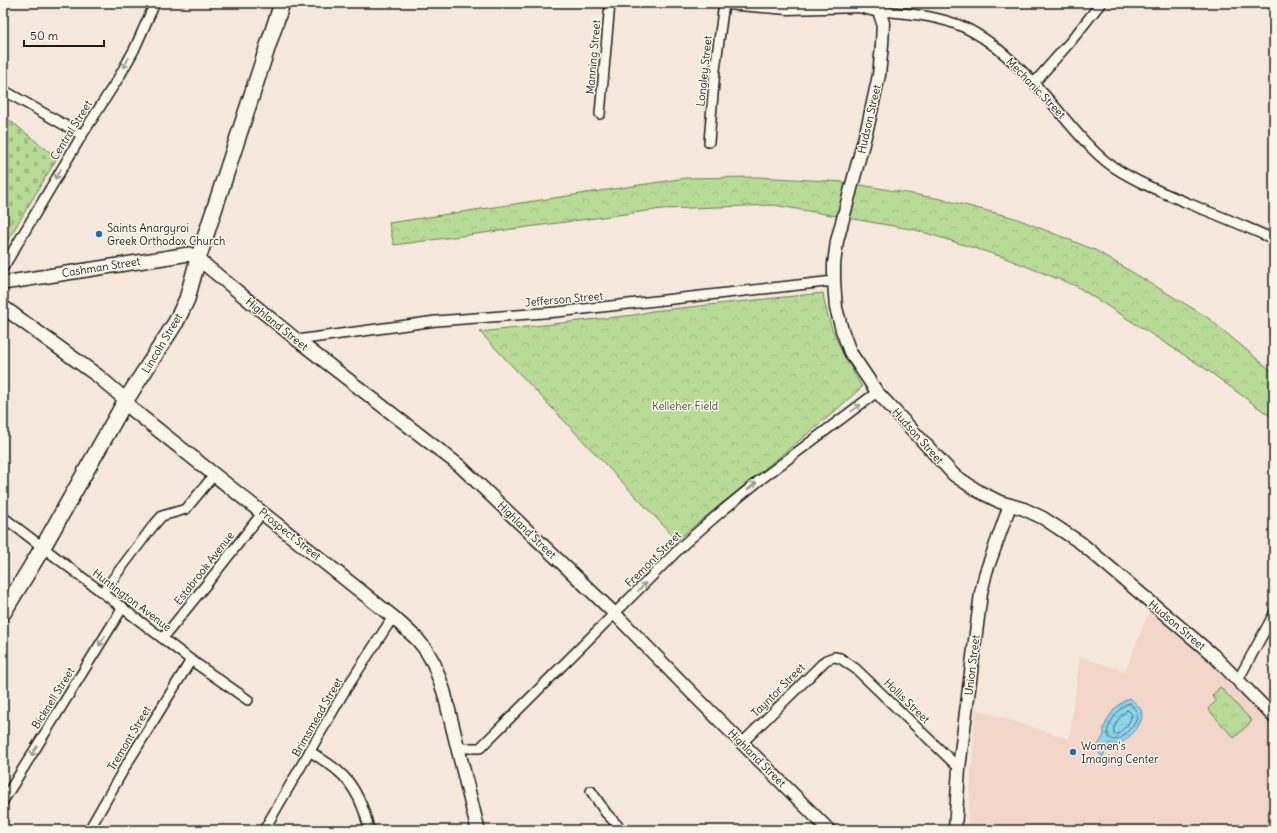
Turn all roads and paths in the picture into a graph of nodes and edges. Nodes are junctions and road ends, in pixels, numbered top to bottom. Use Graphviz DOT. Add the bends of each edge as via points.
graph roads {
  1 [pos="155,3"];
  2 [pos="282,3"];
  3 [pos="610,3"];
  4 [pos="725,3"];
  5 [pos="827,3"];
  6 [pos="1101,3"];
  7 [pos="859,4"];
  8 [pos="811,7"];
  9 [pos="876,7"];
  10 [pos="1034,83"];
  11 [pos="3,90"];
  12 [pos="600,114"];
  13 [pos="82,135"];
  14 [pos="709,142"];
  15 [pos="1274,239"];
  16 [pos="198,259"];
  17 [pos="3,268"];
  18 [pos="834,281"];
  19 [pos="3,282"];
  20 [pos="3,307"];
  21 [pos="297,340"];
  22 [pos="877,392"];
  23 [pos="126,400"];
  24 [pos="214,474"];
  25 [pos="1010,505"];
  26 [pos="263,512"];
  27 [pos="3,517"];
  28 [pos="43,547"];
  29 [pos="103,592"];
  30 [pos="122,607"];
  31 [pos="3,613"];
  32 [pos="615,614"];
  33 [pos="1274,614"];
  34 [pos="393,617"];
  35 [pos="163,638"];
  36 [pos="834,657"];
  37 [pos="191,660"];
  38 [pos="1238,680"];
  39 [pos="248,700"];
  40 [pos="1274,717"];
  41 [pos="742,743"];
  42 [pos="458,748"];
  43 [pos="310,751"];
  44 [pos="959,768"];
  45 [pos="591,791"];
  46 [pos="3,801"];
  47 [pos="89,830"];
  48 [pos="264,830"];
  49 [pos="369,830"];
  50 [pos="478,830"];
  51 [pos="622,830"];
  52 [pos="829,830"];
  53 [pos="956,830"];
  1 -- 13 [label="street, Central Street, one-way" via="123,70"];
  2 -- 16 [label="main road, Lincoln Street"];
  3 -- 12 [label="street, Manning Street"];
  4 -- 8 [label="street, Mechanic Street" via="788,8"];
  4 -- 14 [label="street, Longley Street" via="715,70"];
  5 -- 8 [label="street"];
  6 -- 10 [label="street"];
  7 -- 8 [label="street, Mechanic Street"];
  7 -- 9 [label="street, Mechanic Street"];
  9 -- 10 [label="street, Mechanic Street" via="957,25 1003,54"];
  9 -- 18 [label="street, Hudson Street" via="883,23 879,75 837,241"];
  10 -- 15 [label="street, Mechanic Street" via="1082,138 1110,165 1164,194"];
  11 -- 13 [label="street"];
  13 -- 17 [label="street, Central Street, one-way"];
  16 -- 19 [label="main road, Cashman Street" via="189,254"];
  16 -- 21 [label="street, Highland Street"];
  16 -- 23 [label="main road, Lincoln Street" via="187,299 176,322"];
  18 -- 21 [label="street, Jefferson Street" via="557,312 436,321"];
  18 -- 22 [label="street, Hudson Street" via="836,308 850,352"];
  20 -- 23 [label="main road, Prospect Street" via="98,376"];
  21 -- 32 [label="street, Highland Street" via="460,466"];
  22 -- 25 [label="street, Hudson Street" via="954,475 978,491"];
  32 -- 22 [label="street, Fremont Street, one-way" via="685,543 722,511"];
  23 -- 24 [label="main road, Prospect Street" via="133,410"];
  23 -- 28 [label="main road, Lincoln Street"];
  24 -- 26 [label="main road, Prospect Street"];
  24 -- 29 [label="street" via="186,509 162,516"];
  25 -- 38 [label="street, Hudson Street" via="1043,518 1081,543 1213,655"];
  25 -- 44 [label="street, Union Street" via="981,593"];
  26 -- 34 [label="main road, Prospect Street"];
  26 -- 35 [label="street, Estabrook Avenue"];
  27 -- 28 [label="street, Huntington Avenue"];
  28 -- 29 [label="street, Huntington Avenue"];
  28 -- 31 [label="main road, Lincoln Street"];
  29 -- 30 [label="street, Huntington Avenue"];
  30 -- 35 [label="street, Huntington Avenue"];
  30 -- 46 [label="street, Bicknell Street, one-way"];
  32 -- 41 [label="street, Highland Street"];
  32 -- 42 [label="street, Fremont Street" via="480,748"];
  33 -- 38 [label="street"];
  34 -- 42 [label="main road, Prospect Street" via="417,639 434,664"];
  34 -- 43 [label="street, Brimsmead Street" via="344,692"];
  35 -- 37 [label="street, Huntington Avenue"];
  36 -- 41 [label="street, Tayntor Street" via="826,660 812,673"];
  36 -- 44 [label="street, Hollis Street" via="846,661 856,669"];
  37 -- 39 [label="street, Huntington Avenue"];
  37 -- 47 [label="street, Tremont Street"];
  38 -- 40 [label="street, Hudson Street"];
  41 -- 52 [label="street, Highland Street"];
  42 -- 50 [label="main road, Prospect Street"];
  43 -- 48 [label="street, Brimsmead Street"];
  43 -- 49 [label="street" via="339,771 350,784 360,800"];
  44 -- 53 [label="street, Union Street"];
  45 -- 51 [label="street"];
}
